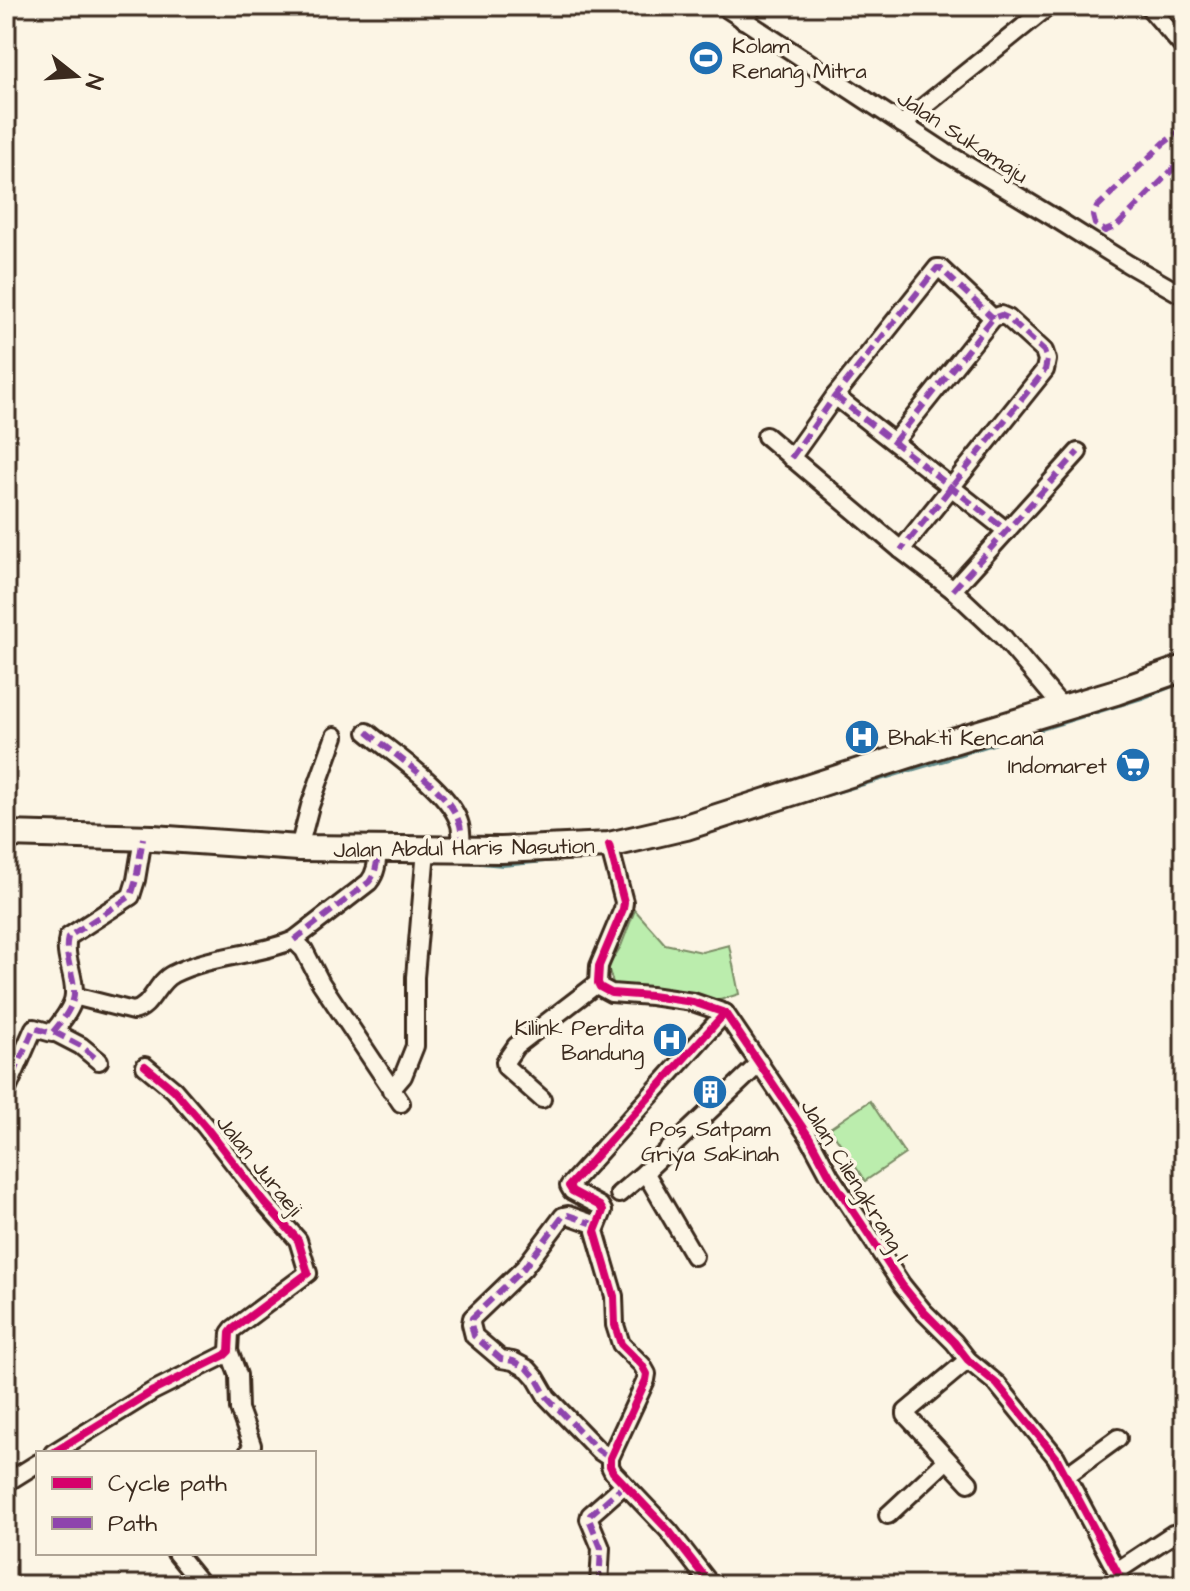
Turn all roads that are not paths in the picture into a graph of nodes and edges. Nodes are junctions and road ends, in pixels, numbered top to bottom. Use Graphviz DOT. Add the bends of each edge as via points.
graph roads {
  1 [pos="723,6"];
  2 [pos="754,6"];
  3 [pos="1049,6"];
  4 [pos="1148,6"];
  5 [pos="743,20"];
  6 [pos="1184,48"];
  7 [pos="902,124"];
  8 [pos="1184,296"];
  9 [pos="993,318"];
  10 [pos="835,396"];
  11 [pos="766,436"];
  12 [pos="894,442"];
  13 [pos="1078,452"];
  14 [pos="791,458"];
  15 [pos="951,487"];
  16 [pos="1007,531"];
  17 [pos="901,550"];
  18 [pos="953,590"];
  19 [pos="1184,668"];
  20 [pos="1062,707"];
  21 [pos="367,732"];
  22 [pos="335,736"];
  23 [pos="6,834"];
  24 [pos="143,838"];
  25 [pos="609,845"];
  26 [pos="299,848"];
  27 [pos="378,849"];
  28 [pos="426,850"];
  29 [pos="462,850"];
  30 [pos="294,940"];
  31 [pos="598,983"];
  32 [pos="74,996"];
  33 [pos="725,1013"];
  34 [pos="54,1032"];
  35 [pos="99,1061"];
  36 [pos="760,1063"];
  37 [pos="145,1066"];
  38 [pos="6,1092"];
  39 [pos="542,1099"];
  40 [pos="645,1172"];
  41 [pos="619,1194"];
  42 [pos="596,1225"];
  43 [pos="694,1256"];
  44 [pos="229,1351"];
  45 [pos="968,1360"];
  46 [pos="1118,1438"];
  47 [pos="56,1451"];
  48 [pos="249,1451"];
  49 [pos="610,1458"];
  50 [pos="947,1460"];
  51 [pos="36,1464"];
  52 [pos="1067,1475"];
  53 [pos="6,1483"];
  54 [pos="969,1483"];
  55 [pos="624,1485"];
  56 [pos="888,1515"];
  57 [pos="1184,1537"];
  58 [pos="178,1555"];
  59 [pos="1120,1578"];
  60 [pos="197,1585"];
  61 [pos="599,1585"];
  62 [pos="711,1585"];
  1 -- 5 [label="street, Jalan Sukamaju"];
  2 -- 5 [label="street"];
  3 -- 7 [label="street"];
  4 -- 6 [label="street"];
  5 -- 7 [label="street, Jalan Sukamaju"];
  7 -- 8 [label="street, Jalan Sukamaju"];
  9 -- 10 [label="street" via="937,268"];
  9 -- 12 [label="street"];
  9 -- 15 [label="street" via="1008,318 1044,351 1045,370"];
  10 -- 12 [label="street"];
  10 -- 14 [label="street"];
  11 -- 14 [label="street"];
  12 -- 15 [label="street"];
  13 -- 16 [label="street"];
  14 -- 17 [label="street"];
  15 -- 16 [label="street"];
  15 -- 17 [label="street"];
  16 -- 18 [label="street"];
  17 -- 18 [label="street"];
  18 -- 20 [label="street" via="1003,637"];
  19 -- 20 [label="highway, Jalan Abdul Haris Nasution"];
  20 -- 25 [label="highway, Jalan Abdul Haris Nasution" via="686,827"];
  21 -- 29 [label="street" via="450,805 460,824"];
  22 -- 26 [label="street"];
  23 -- 24 [label="highway, Jalan Abdul Haris Nasution"];
  24 -- 26 [label="highway, Jalan Abdul Haris Nasution"];
  24 -- 32 [label="street" via="131,896 68,937"];
  25 -- 29 [label="highway, Jalan Abdul Haris Nasution"];
  25 -- 31 [label="street" via="624,902 599,966"];
  26 -- 27 [label="highway, Jalan Abdul Haris Nasution"];
  27 -- 28 [label="highway, Jalan Abdul Haris Nasution"];
  27 -- 30 [label="street" via="369,882"];
  28 -- 29 [label="highway, Jalan Abdul Haris Nasution"];
  28 -- 30 [label="street" via="415,1046 396,1097"];
  30 -- 32 [label="street" via="177,972 138,1010"];
  31 -- 33 [label="street" via="611,993 693,1002"];
  31 -- 39 [label="street" via="516,1046 505,1062"];
  32 -- 34 [label="street"];
  33 -- 36 [label="street, Jalan Cilengkrang I"];
  33 -- 42 [label="street" via="570,1184 572,1191 600,1206"];
  34 -- 35 [label="street"];
  34 -- 38 [label="street" via="33,1029"];
  36 -- 40 [label="street"];
  36 -- 45 [label="street, Jalan Cilengkrang I" via="902,1285"];
  37 -- 44 [label="street, Jalan Juraeji" via="174,1090 301,1245 308,1273 233,1329"];
  40 -- 41 [label="street"];
  40 -- 43 [label="street"];
  42 -- 49 [label="street" via="621,1344 647,1374"];
  42 -- 49 [label="street" via="563,1216 524,1268 471,1324 474,1336 501,1359 528,1369 547,1397"];
  44 -- 47 [label="street"];
  44 -- 48 [label="street" via="238,1375"];
  45 -- 50 [label="street" via="906,1413"];
  45 -- 52 [label="street, Jalan Cilengkrang I" via="997,1384"];
  46 -- 52 [label="street"];
  49 -- 55 [label="street"];
  50 -- 54 [label="street"];
  50 -- 56 [label="street"];
  51 -- 53 [label="street"];
  52 -- 59 [label="street, Jalan Cilengkrang I"];
  55 -- 61 [label="street" via="589,1519 601,1548"];
  55 -- 62 [label="street"];
  57 -- 59 [label="street" via="1173,1534"];
  58 -- 60 [label="street"];
}
